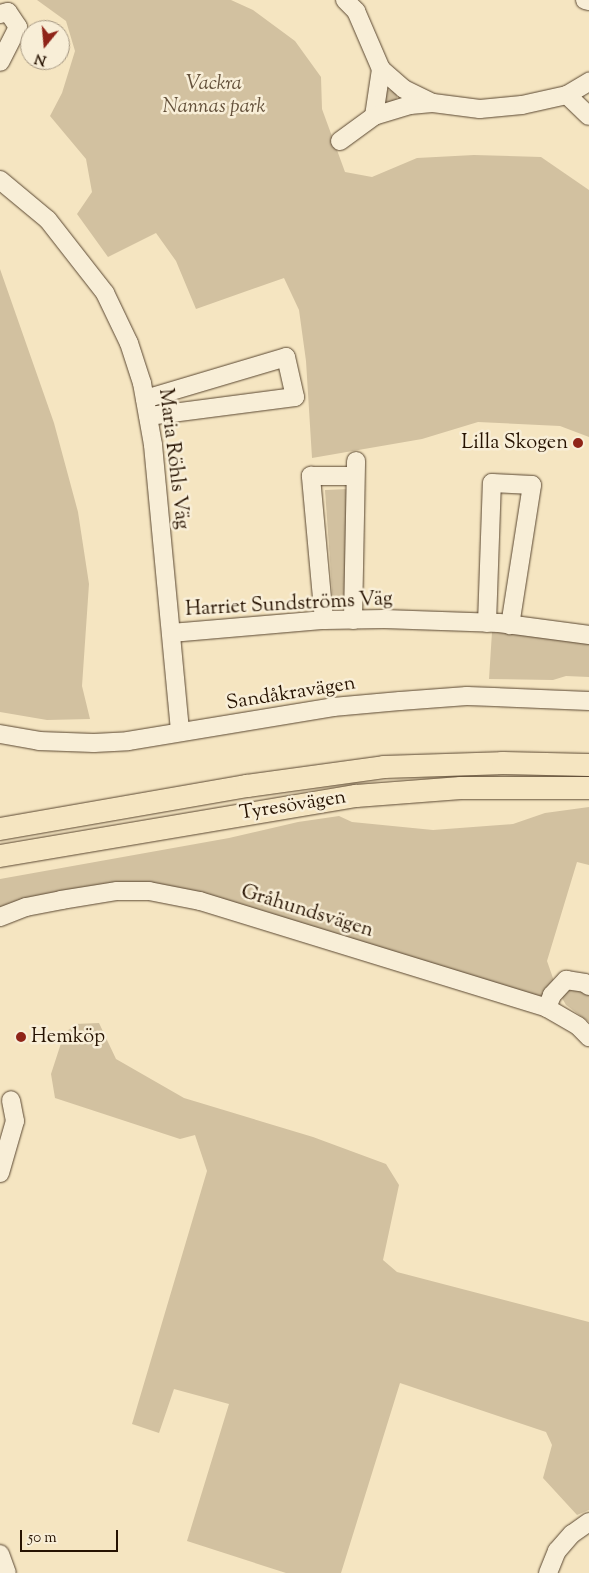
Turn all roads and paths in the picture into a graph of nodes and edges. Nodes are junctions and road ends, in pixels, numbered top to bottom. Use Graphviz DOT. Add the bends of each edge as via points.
graph roads {
  1 [pos="345,0"];
  2 [pos="585,0"];
  3 [pos="589,1"];
  4 [pos="0,14"];
  5 [pos="0,62"];
  6 [pos="381,69"];
  7 [pos="589,82"];
  8 [pos="567,95"];
  9 [pos="433,103"];
  10 [pos="374,116"];
  11 [pos="589,116"];
  12 [pos="340,141"];
  13 [pos="0,180"];
  14 [pos="146,408"];
  15 [pos="324,620"];
  16 [pos="353,620"];
  17 [pos="487,623"];
  18 [pos="510,625"];
  19 [pos="171,633"];
  20 [pos="589,636"];
  21 [pos="589,700"];
  22 [pos="180,732"];
  23 [pos="0,734"];
  24 [pos="589,765"];
  25 [pos="589,788"];
  26 [pos="0,829"];
  27 [pos="0,856"];
  28 [pos="0,917"];
  29 [pos="589,986"];
  30 [pos="547,1008"];
  31 [pos="589,1037"];
  32 [pos="11,1100"];
  33 [pos="0,1173"];
  34 [pos="589,1522"];
  35 [pos="0,1554"];
  36 [pos="8,1573"];
  37 [pos="548,1573"];
  1 -- 6 [label="street" via="356,11"];
  2 -- 3 [label="street"];
  4 -- 5 [label="street" via="8,12 18,27"];
  6 -- 9 [label="street" via="404,88"];
  6 -- 10 [label="street"];
  7 -- 8 [label="street"];
  8 -- 9 [label="street" via="522,105 480,109"];
  8 -- 11 [label="street"];
  9 -- 10 [label="street" via="410,105"];
  10 -- 12 [label="street"];
  13 -- 14 [label="street, Maria Röhls Väg" via="48,220 105,293 129,343"];
  14 -- 14 [label="street" via="295,397 286,356"];
  14 -- 19 [label="street, Maria Röhls Väg" via="153,444"];
  15 -- 16 [label="street, Harriet Sundströms Väg"];
  15 -- 16 [label="street" via="311,476 356,468"];
  15 -- 19 [label="street, Harriet Sundströms Väg"];
  16 -- 17 [label="street, Harriet Sundströms Väg"];
  17 -- 18 [label="street, Harriet Sundströms Väg"];
  17 -- 18 [label="street" via="492,483 532,485"];
  18 -- 20 [label="street, Harriet Sundströms Väg"];
  19 -- 22 [label="street, Maria Röhls Väg"];
  21 -- 22 [label="street, Sandåkravägen" via="467,696 400,701 333,707"];
  22 -- 23 [label="street, Sandåkravägen" via="128,741 86,743 39,741"];
  24 -- 26 [label="main road, Tyresövägen" via="442,763 365,769"];
  25 -- 27 [label="main road, Tyresövägen" via="462,788 356,796"];
  28 -- 30 [label="street, Gråhundsvägen" via="26,907 61,900 117,891 149,891 200,901"];
  29 -- 30 [label="street" via="566,980 552,995"];
  30 -- 31 [label="street, Gråhundsvägen" via="578,1026"];
  32 -- 33 [label="street" via="15,1121"];
  34 -- 37 [label="street" via="572,1534 557,1551"];
  35 -- 36 [label="street"];
}
